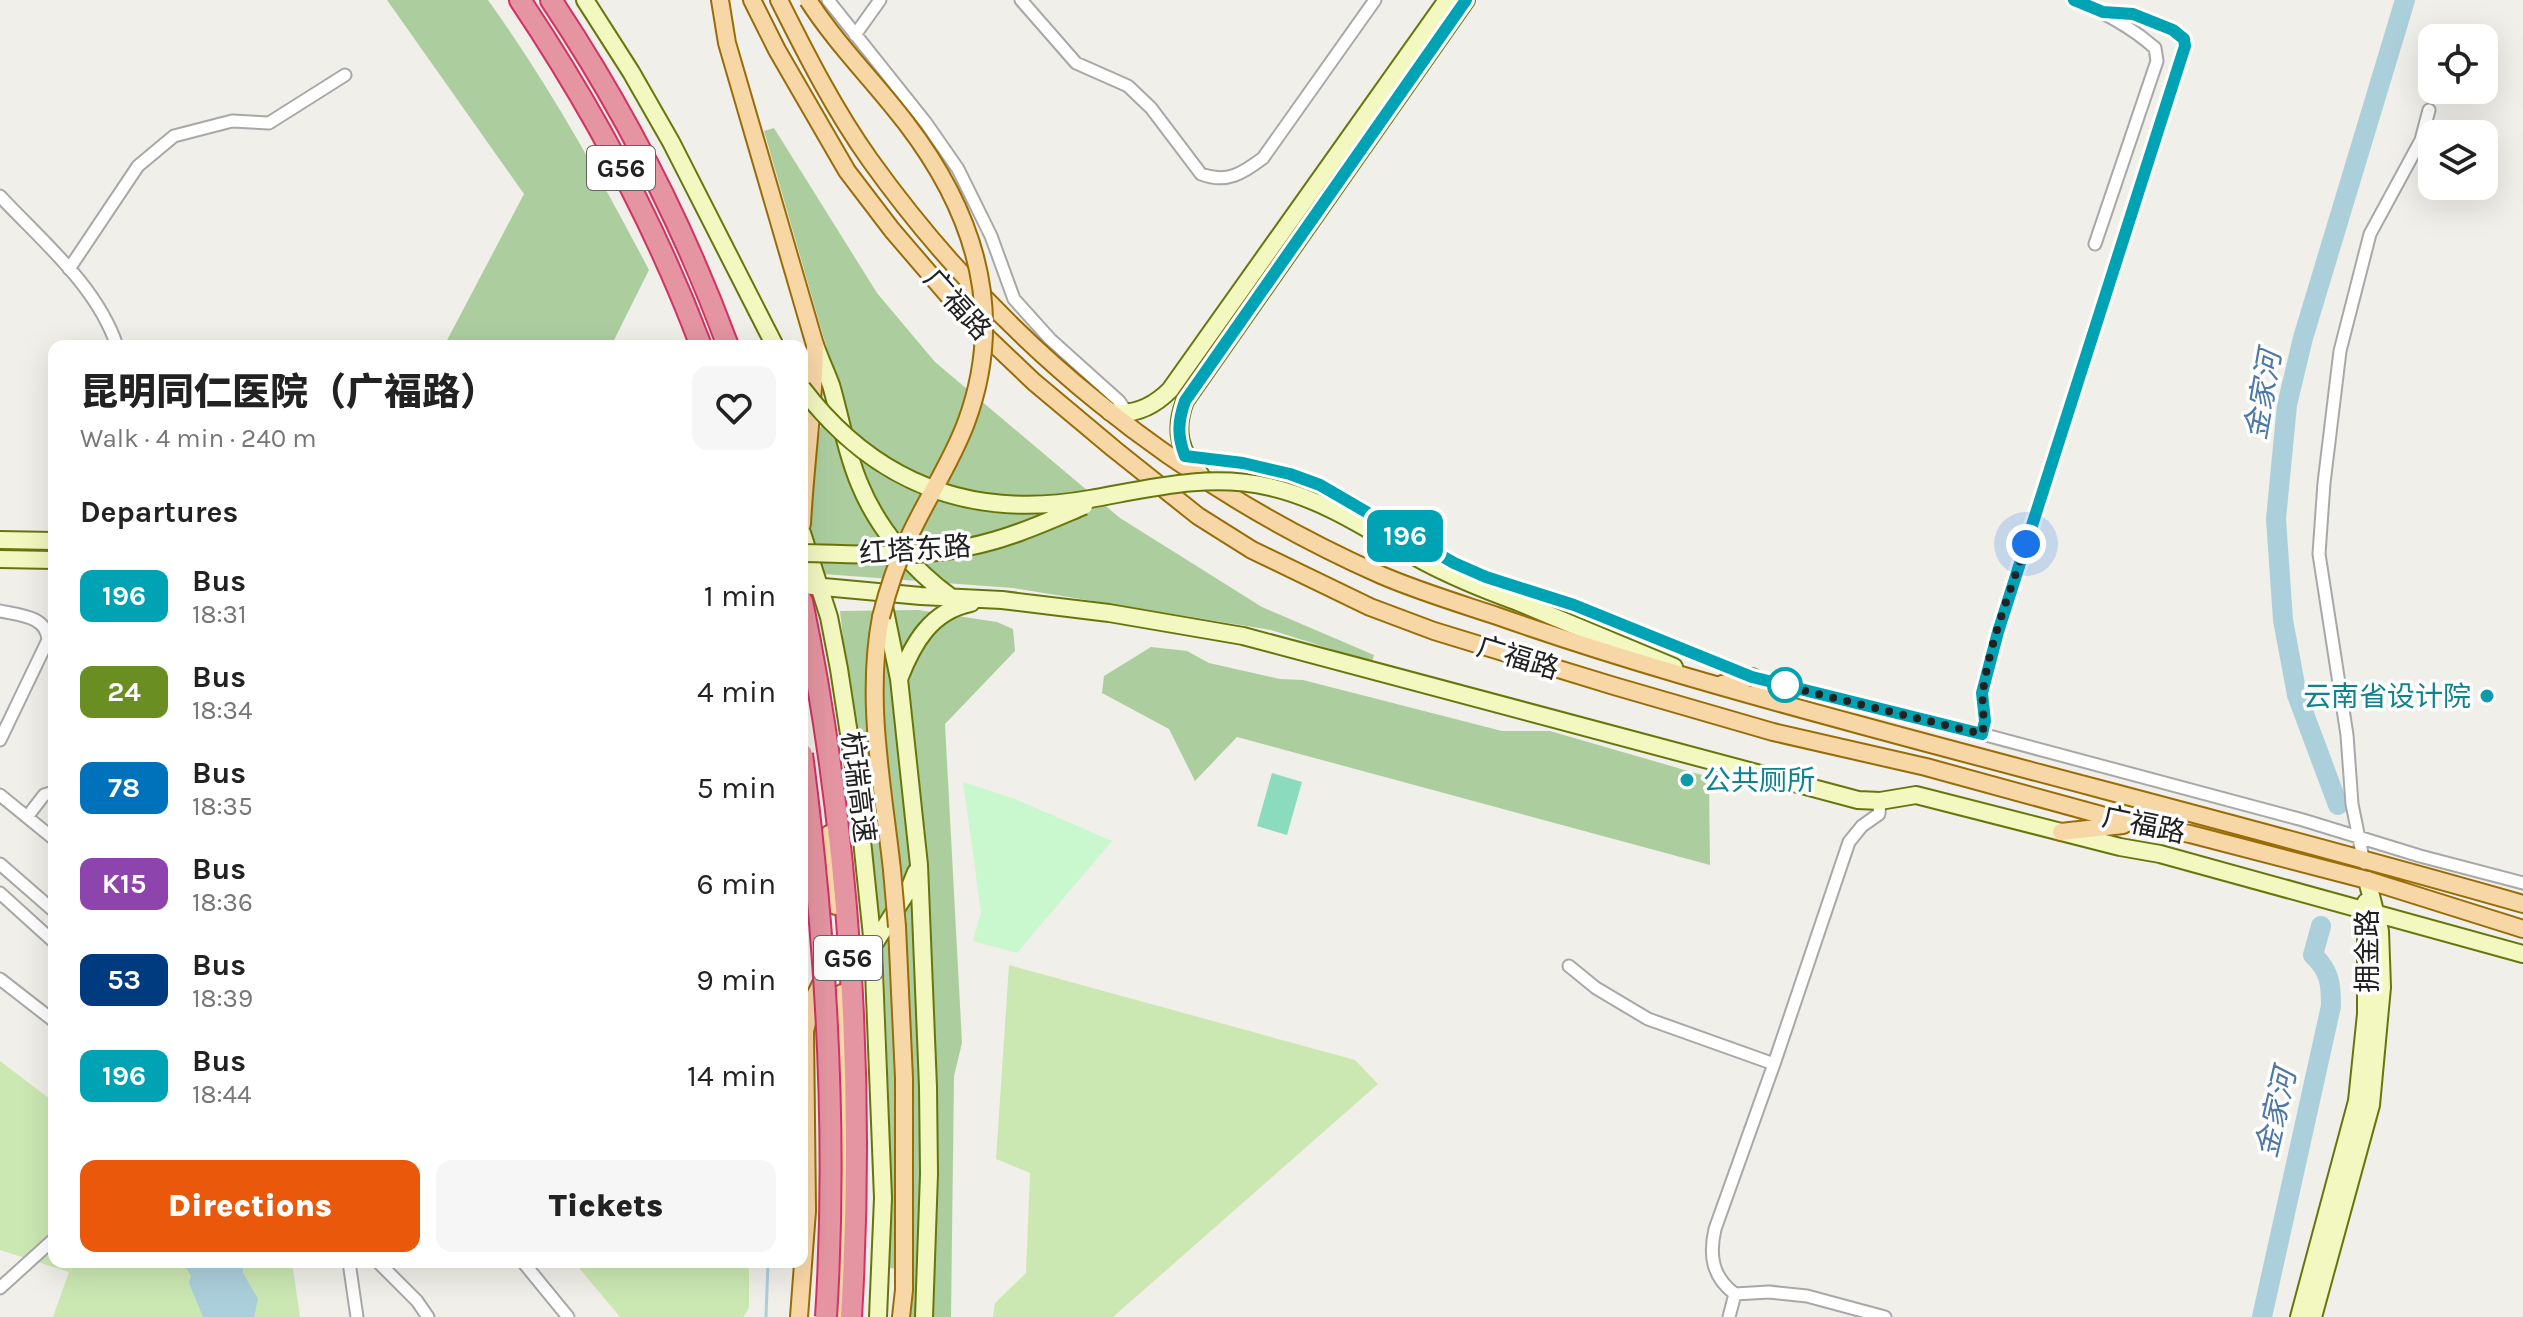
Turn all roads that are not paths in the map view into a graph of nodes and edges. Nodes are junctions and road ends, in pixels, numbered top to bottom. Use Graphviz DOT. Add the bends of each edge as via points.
graph roads {
  1 [pos="520,0"];
  2 [pos="551,0"];
  3 [pos="585,0"];
  4 [pos="720,0"];
  5 [pos="752,0"];
  6 [pos="779,0"];
  7 [pos="808,0"];
  8 [pos="828,0"];
  9 [pos="880,0"];
  10 [pos="1021,0"];
  11 [pos="1375,0"];
  12 [pos="1447,0"];
  13 [pos="1466,0"];
  14 [pos="2074,0"];
  15 [pos="2103,12"];
  16 [pos="855,35"];
  17 [pos="1414,62"];
  18 [pos="345,75"];
  19 [pos="2429,110"];
  20 [pos="0,196"];
  21 [pos="2095,244"];
  22 [pos="1258,268"];
  23 [pos="69,269"];
  24 [pos="1273,278"];
  25 [pos="114,340"];
  26 [pos="698,340"];
  27 [pos="726,340"];
  28 [pos="772,340"];
  29 [pos="815,345"];
  30 [pos="808,395"];
  31 [pos="1110,412"];
  32 [pos="1127,414"];
  33 [pos="808,427"];
  34 [pos="1145,439"];
  35 [pos="1185,456"];
  36 [pos="1205,480"];
  37 [pos="1116,494"];
  38 [pos="0,540"];
  39 [pos="48,541"];
  40 [pos="808,553"];
  41 [pos="0,559"];
  42 [pos="48,560"];
  43 [pos="810,586"];
  44 [pos="881,592"];
  45 [pos="952,598"];
  46 [pos="989,600"];
  47 [pos="0,611"];
  48 [pos="808,636"];
  49 [pos="808,675"];
  50 [pos="1752,677"];
  51 [pos="899,679"];
  52 [pos="1716,685"];
  53 [pos="1797,708"];
  54 [pos="1982,734"];
  55 [pos="0,740"];
  56 [pos="48,794"];
  57 [pos="0,795"];
  58 [pos="1880,801"];
  59 [pos="808,804"];
  60 [pos="27,817"];
  61 [pos="2134,824"];
  62 [pos="2061,832"];
  63 [pos="48,834"];
  64 [pos="2359,836"];
  65 [pos="2363,858"];
  66 [pos="0,864"];
  67 [pos="919,865"];
  68 [pos="2367,880"];
  69 [pos="2523,883"];
  70 [pos="0,893"];
  71 [pos="2523,904"];
  72 [pos="48,906"];
  73 [pos="2372,913"];
  74 [pos="2523,929"];
  75 [pos="48,937"];
  76 [pos="840,944"];
  77 [pos="873,946"];
  78 [pos="2523,954"];
  79 [pos="1569,966"];
  80 [pos="0,979"];
  81 [pos="48,1016"];
  82 [pos="808,1019"];
  83 [pos="1774,1064"];
  84 [pos="48,1244"];
  85 [pos="350,1268"];
  86 [pos="384,1268"];
  87 [pos="528,1268"];
  88 [pos="803,1268"];
  89 [pos="0,1288"];
  90 [pos="1735,1294"];
  91 [pos="357,1317"];
  92 [pos="428,1317"];
  93 [pos="568,1317"];
  94 [pos="799,1317"];
  95 [pos="826,1317"];
  96 [pos="838,1317"];
  97 [pos="851,1317"];
  98 [pos="878,1317"];
  99 [pos="901,1317"];
  100 [pos="924,1317"];
  101 [pos="1729,1317"];
  102 [pos="1885,1317"];
  103 [pos="2299,1317"];
  104 [pos="2313,1317"];
  1 -- 26 [label="highway, G56" via="623,171"];
  2 -- 27 [label="highway, G56" via="646,160"];
  3 -- 28 [label="main road" via="684,165"];
  4 -- 29 [label="main road" via="730,56"];
  5 -- 61 [label="main road, 广福路" via="847,171 971,322 1114,449 1198,516 1252,550 1370,607 1434,631 1773,732"];
  6 -- 31 [label="main road, 广福路" via="867,156 910,213 987,303"];
  7 -- 99 [label="main road, bridge" via="943,178 973,244 984,301 983,350 971,409 902,551 881,617 874,686 897,927 904,1078"];
  8 -- 16 [label="street"];
  9 -- 16 [label="street"];
  10 -- 11 [label="street" via="1076,63 1128,86 1151,108 1201,174 1226,179 1263,158"];
  12 -- 17 [label="main road"];
  13 -- 17 [label="main road"];
  14 -- 15 [label="street"];
  15 -- 21 [label="street" via="2155,48 2157,61"];
  15 -- 54 [label="street" via="2133,14 2173,30 2185,46 1998,632 1982,693"];
  16 -- 32 [label="street" via="958,169 1014,299"];
  17 -- 22 [label="main road"];
  17 -- 24 [label="main road"];
  18 -- 23 [label="street" via="269,123 232,121 174,136 138,166"];
  19 -- 64 [label="street" via="2421,140 2370,234 2340,351 2324,483 2319,554"];
  20 -- 23 [label="street"];
  22 -- 24 [label="main road"];
  22 -- 32 [label="main road" via="1170,390 1156,403"];
  23 -- 25 [label="street" via="99,308"];
  24 -- 35 [label="main road" via="1185,401 1178,427"];
  29 -- 33 [label="main road"];
  29 -- 45 [label="main road" via="872,510 924,575"];
  30 -- 37 [label="main road, bridge" via="867,455 935,490 1011,505"];
  31 -- 32 [label="main road"];
  31 -- 34 [label="main road, 广福路"];
  32 -- 34 [label="street"];
  34 -- 35 [label="street"];
  34 -- 36 [label="main road, 广福路"];
  35 -- 36 [label="main road"];
  35 -- 50 [label="street" via="1243,463 1320,485 1454,563"];
  36 -- 52 [label="main road, 广福路" via="1269,520 1383,576"];
  37 -- 40 [label="main road, 红塔东路, bridge" via="1025,531 968,547 898,555"];
  37 -- 52 [label="main road, bridge" via="1212,480 1284,491 1331,508 1440,570"];
  38 -- 39 [label="main road"];
  41 -- 42 [label="main road"];
  43 -- 44 [label="main road, 红塔东路"];
  43 -- 77 [label="main road" via="829,617 855,773"];
  44 -- 45 [label="main road, 红塔东路"];
  44 -- 51 [label="main road"];
  45 -- 46 [label="main road, 红塔东路"];
  46 -- 51 [label="main road" via="957,606 923,631"];
  46 -- 58 [label="main road, 红塔东路" via="1243,636 1858,800"];
  47 -- 55 [label="street" via="41,623 48,640"];
  48 -- 97 [label="highway, 杭瑞高速 / G56" via="826,741 848,958 855,1145"];
  49 -- 76 [label="main road"];
  50 -- 52 [label="main road"];
  50 -- 53 [label="main road"];
  50 -- 54 [label="street"];
  51 -- 67 [label="main road"];
  52 -- 53 [label="main road, 广福路"];
  53 -- 65 [label="main road, 广福路"];
  54 -- 64 [label="street"];
  56 -- 60 [label="street"];
  57 -- 60 [label="street"];
  58 -- 62 [label="main road, 红塔东路" via="1916,795"];
  58 -- 83 [label="street" via="1879,814 1849,842"];
  59 -- 95 [label="highway, 杭瑞高速 / G56, bridge" via="828,1044"];
  60 -- 63 [label="street"];
  61 -- 62 [label="main road"];
  61 -- 68 [label="main road, 广福路"];
  62 -- 73 [label="main road"];
  64 -- 65 [label="street"];
  64 -- 69 [label="street"];
  65 -- 68 [label="street"];
  65 -- 71 [label="main road, 广福路"];
  66 -- 72 [label="street"];
  67 -- 77 [label="main road"];
  67 -- 100 [label="main road" via="928,1101"];
  68 -- 73 [label="main road, 拥金路"];
  68 -- 74 [label="main road, 广福路"];
  70 -- 75 [label="street"];
  73 -- 78 [label="main road"];
  73 -- 103 [label="main road, 拥金路" via="2357,1101"];
  73 -- 104 [label="main road, 拥金路" via="2382,987 2371,1105"];
  76 -- 82 [label="main road"];
  76 -- 96 [label="main road" via="845,1165"];
  77 -- 98 [label="main road" via="883,1198"];
  79 -- 83 [label="street" via="1648,1019"];
  80 -- 81 [label="street"];
  83 -- 90 [label="street" via="1710,1249 1720,1280"];
  84 -- 89 [label="street"];
  85 -- 91 [label="street"];
  86 -- 92 [label="street"];
  87 -- 93 [label="street"];
  88 -- 94 [label="main road"];
  90 -- 101 [label="street"];
  90 -- 102 [label="street" via="1807,1296"];
}
